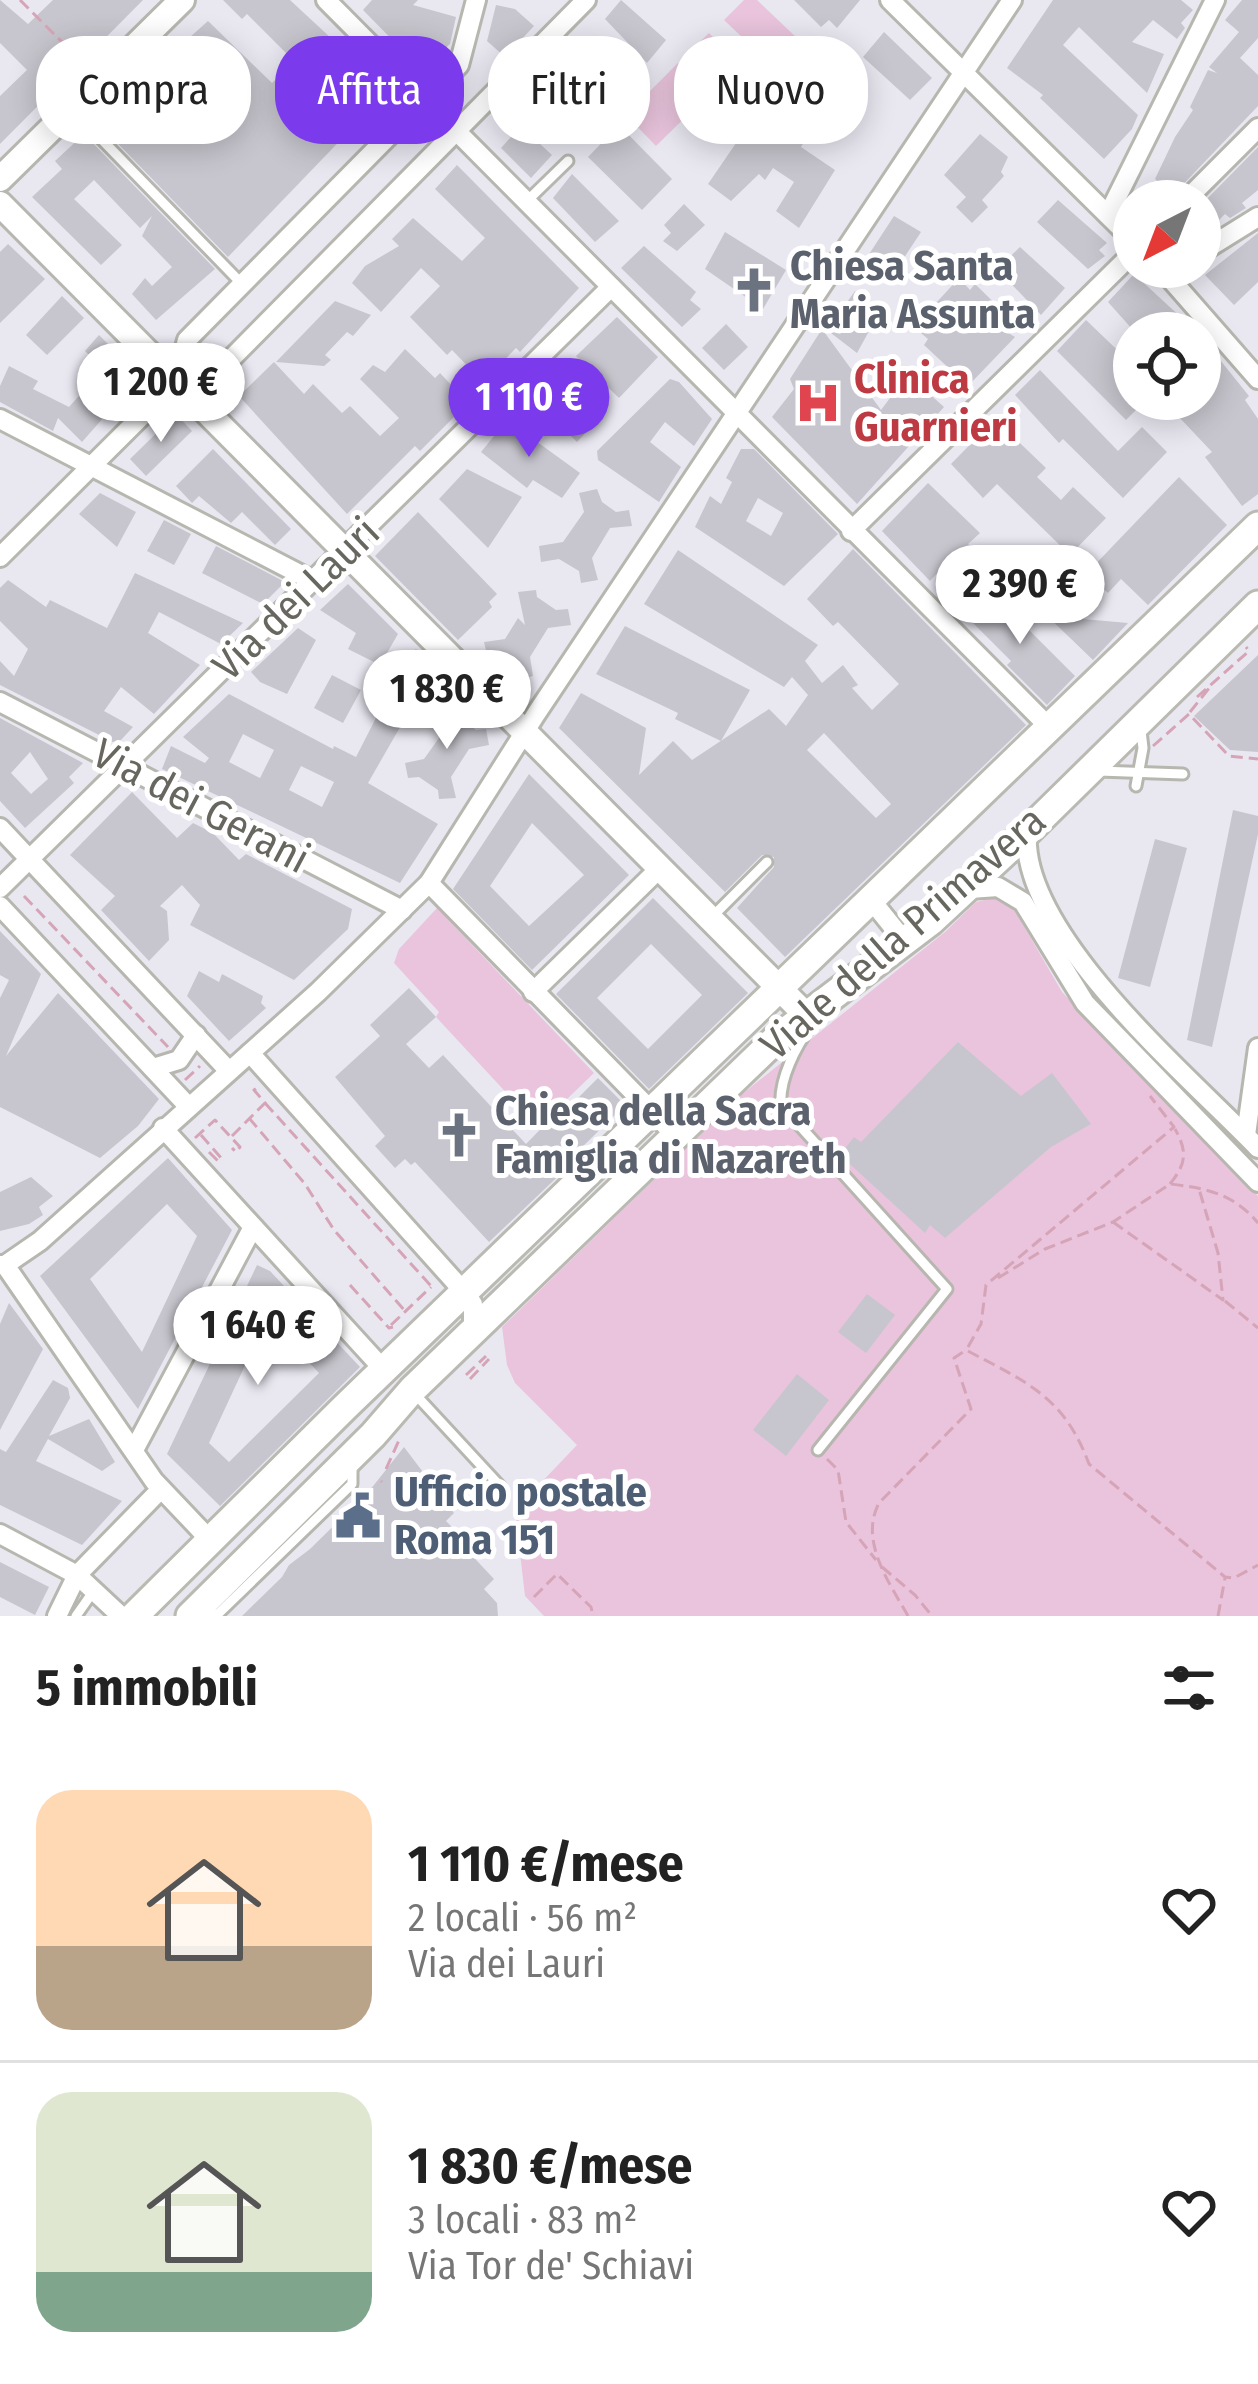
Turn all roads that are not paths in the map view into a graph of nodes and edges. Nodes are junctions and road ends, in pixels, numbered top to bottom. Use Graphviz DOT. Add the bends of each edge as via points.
graph roads {
  1 [pos="326,0"];
  2 [pos="476,0"];
  3 [pos="586,0"];
  4 [pos="890,0"];
  5 [pos="1012,0"];
  6 [pos="1216,0"];
  7 [pos="175,2"];
  8 [pos="143,36"];
  9 [pos="362,36"];
  10 [pos="464,46"];
  11 [pos="964,72"];
  12 [pos="464,120"];
  13 [pos="1258,128"];
  14 [pos="464,138"];
  15 [pos="36,144"];
  16 [pos="106,144"];
  17 [pos="383,144"];
  18 [pos="440,144"];
  19 [pos="568,161"];
  20 [pos="0,179"];
  21 [pos="1206,180"];
  22 [pos="527,201"];
  23 [pos="0,205"];
  24 [pos="1108,215"];
  25 [pos="1258,217"];
  26 [pos="1113,220"];
  27 [pos="293,235"];
  28 [pos="1221,240"];
  29 [pos="323,265"];
  30 [pos="1113,273"];
  31 [pos="243,285"];
  32 [pos="611,287"];
  33 [pos="1185,288"];
  34 [pos="1258,379"];
  35 [pos="176,382"];
  36 [pos="736,413"];
  37 [pos="0,419"];
  38 [pos="93,466"];
  39 [pos="1258,526"];
  40 [pos="851,530"];
  41 [pos="346,550"];
  42 [pos="0,557"];
  43 [pos="314,581"];
  44 [pos="1258,605"];
  45 [pos="0,702"];
  46 [pos="1048,726"];
  47 [pos="524,734"];
  48 [pos="1146,737"];
  49 [pos="127,766"];
  50 [pos="1136,770"];
  51 [pos="1088,771"];
  52 [pos="1183,774"];
  53 [pos="1136,786"];
  54 [pos="0,828"];
  55 [pos="1027,832"];
  56 [pos="30,859"];
  57 [pos="767,862"];
  58 [pos="660,868"];
  59 [pos="429,883"];
  60 [pos="0,888"];
  61 [pos="964,890"];
  62 [pos="872,901"];
  63 [pos="6,907"];
  64 [pos="401,910"];
  65 [pos="710,919"];
  66 [pos="904,942"];
  67 [pos="782,990"];
  68 [pos="533,992"];
  69 [pos="805,1014"];
  70 [pos="196,1035"];
  71 [pos="1258,1048"];
  72 [pos="250,1053"];
  73 [pos="153,1068"];
  74 [pos="230,1070"];
  75 [pos="188,1106"];
  76 [pos="652,1114"];
  77 [pos="163,1128"];
  78 [pos="675,1135"];
  79 [pos="1252,1141"];
  80 [pos="1258,1182"];
  81 [pos="254,1227"];
  82 [pos="2,1265"];
  83 [pos="465,1293"];
  84 [pos="483,1349"];
  85 [pos="384,1370"];
  86 [pos="412,1390"];
  87 [pos="134,1450"];
  88 [pos="818,1450"];
  89 [pos="352,1455"];
  90 [pos="501,1487"];
  91 [pos="161,1489"];
  92 [pos="0,1534"];
  93 [pos="210,1540"];
  94 [pos="77,1575"];
  95 [pos="95,1589"];
  96 [pos="56,1616"];
  97 [pos="76,1616"];
  98 [pos="122,1616"];
  99 [pos="134,1616"];
  100 [pos="190,1616"];
  101 [pos="211,1616"];
  1 -- 9 [label="street"];
  2 -- 10 [label="street"];
  3 -- 12 [label="street"];
  4 -- 11 [label="street"];
  5 -- 11 [label="street"];
  6 -- 24 [label="street"];
  7 -- 8 [label="street"];
  11 -- 24 [label="street"];
  11 -- 36 [label="street"];
  13 -- 21 [label="street"];
  14 -- 22 [label="street"];
  15 -- 20 [label="street"];
  16 -- 31 [label="lane"];
  17 -- 27 [label="street"];
  18 -- 29 [label="street"];
  19 -- 22 [label="lane"];
  22 -- 32 [label="street"];
  23 -- 35 [label="street"];
  24 -- 26 [label="street"];
  25 -- 28 [label="street"];
  27 -- 29 [label="street"];
  27 -- 31 [label="street"];
  29 -- 35 [label="street" via="218,372"];
  30 -- 40 [label="street"];
  31 -- 35 [label="street" via="187,340"];
  32 -- 36 [label="street"];
  32 -- 41 [label="street, Via dei Lauri"];
  33 -- 34 [label="street"];
  35 -- 38 [label="street"];
  35 -- 41 [label="street"];
  36 -- 40 [label="street"];
  36 -- 47 [label="street"];
  37 -- 38 [label="street"];
  38 -- 42 [label="street"];
  38 -- 43 [label="street"];
  39 -- 46 [label="main road, Viale della Primavera"];
  40 -- 46 [label="street"];
  41 -- 43 [label="street, Via dei Lauri"];
  41 -- 47 [label="street"];
  43 -- 49 [label="street, Via dei Lauri"];
  44 -- 48 [label="main road, Viale della Primavera"];
  45 -- 49 [label="street, Via dei Gerani"];
  46 -- 62 [label="main road, Viale della Primavera"];
  47 -- 58 [label="street"];
  47 -- 59 [label="street"];
  48 -- 50 [label="lane"];
  48 -- 51 [label="main road, Viale della Primavera"];
  49 -- 56 [label="street, Via dei Lauri"];
  49 -- 64 [label="street, Via dei Gerani"];
  50 -- 51 [label="lane"];
  50 -- 52 [label="lane"];
  50 -- 53 [label="lane"];
  51 -- 55 [label="main road, Viale della Primavera"];
  54 -- 56 [label="street"];
  55 -- 61 [label="main road, Viale della Primavera"];
  55 -- 79 [label="street" via="1034,882 1078,961"];
  56 -- 60 [label="street, Via dei Lauri"];
  56 -- 70 [label="street"];
  57 -- 65 [label="lane"];
  58 -- 65 [label="street"];
  58 -- 68 [label="street"];
  59 -- 64 [label="street"];
  59 -- 68 [label="street"];
  61 -- 66 [label="main road, Viale della Primavera"];
  61 -- 80 [label="street" via="998,886 1022,902 1075,991"];
  62 -- 66 [label="street"];
  62 -- 67 [label="main road, Viale della Primavera"];
  63 -- 73 [label="street"];
  64 -- 72 [label="street"];
  65 -- 67 [label="street"];
  66 -- 69 [label="main road, Viale della Primavera"];
  67 -- 69 [label="street"];
  67 -- 76 [label="main road, Viale della Primavera"];
  68 -- 76 [label="street"];
  69 -- 78 [label="main road, Viale della Primavera"];
  69 -- 88 [label="lane" via="813,1023 799,1042 781,1105 947,1289"];
  70 -- 73 [label="street" via="179,1060"];
  70 -- 74 [label="street"];
  71 -- 79 [label="street"];
  72 -- 74 [label="street"];
  72 -- 83 [label="street"];
  73 -- 75 [label="street"];
  74 -- 75 [label="street"];
  75 -- 77 [label="street"];
  76 -- 78 [label="street"];
  76 -- 83 [label="main road, Viale della Primavera"];
  77 -- 81 [label="street"];
  77 -- 82 [label="street" via="40,1241"];
  78 -- 84 [label="main road, Viale della Primavera"];
  81 -- 85 [label="street"];
  81 -- 87 [label="street"];
  82 -- 87 [label="street"];
  83 -- 84 [label="street"];
  83 -- 85 [label="main road, Viale della Primavera"];
  84 -- 86 [label="main road, Viale della Primavera"];
  85 -- 93 [label="main road, Viale della Primavera"];
  86 -- 89 [label="main road, Viale della Primavera"];
  86 -- 90 [label="lane"];
  87 -- 91 [label="street"];
  89 -- 100 [label="main road, Viale della Primavera"];
  89 -- 101 [label="lane" via="352,1484"];
  91 -- 93 [label="street"];
  91 -- 94 [label="street"];
  92 -- 94 [label="street"];
  93 -- 99 [label="main road, Viale della Primavera"];
  94 -- 95 [label="street"];
  94 -- 96 [label="street"];
  95 -- 97 [label="lane"];
  95 -- 98 [label="street"];
}
